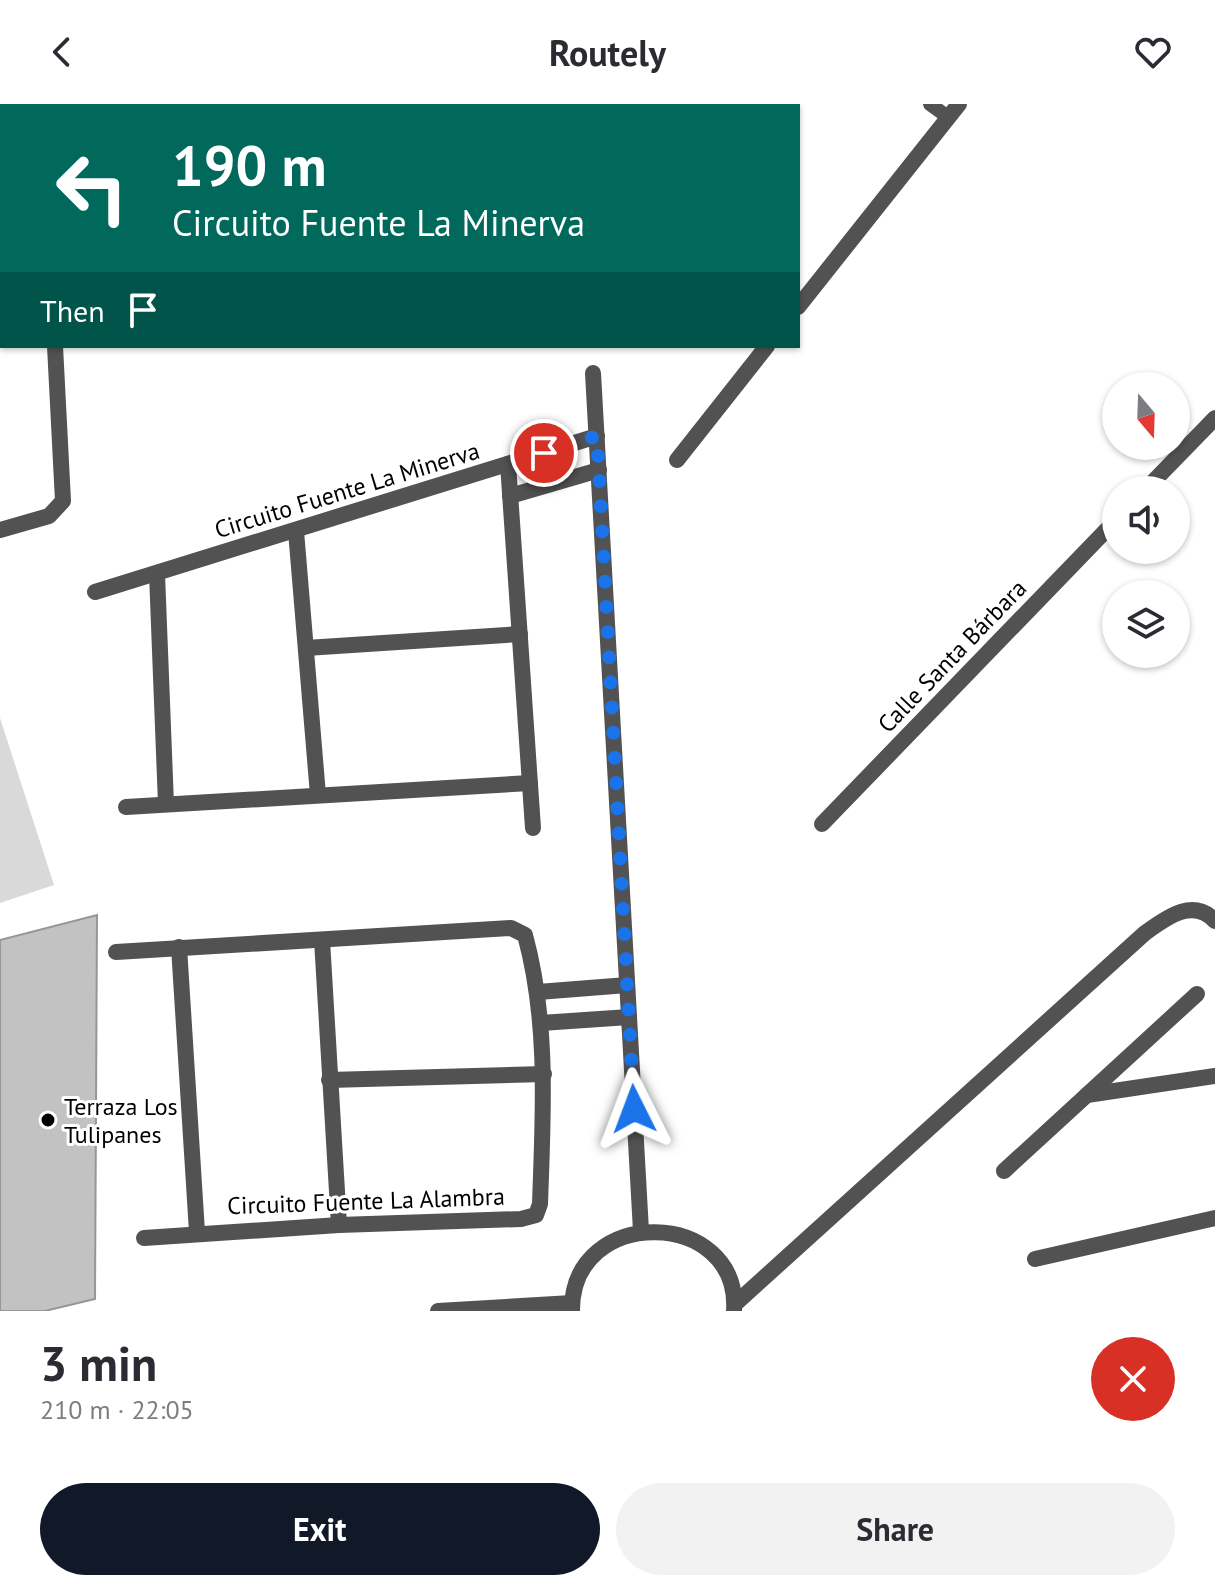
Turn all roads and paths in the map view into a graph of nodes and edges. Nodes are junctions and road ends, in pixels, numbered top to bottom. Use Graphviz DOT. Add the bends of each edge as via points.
graph roads {
  1 [pos="930,104"];
  2 [pos="954,111"];
  3 [pos="800,304"];
  4 [pos="55,348"];
  5 [pos="765,348"];
  6 [pos="593,373"];
  7 [pos="1215,418"];
  8 [pos="597,436"];
  9 [pos="677,460"];
  10 [pos="508,464"];
  11 [pos="599,470"];
  12 [pos="1159,476"];
  13 [pos="510,496"];
  14 [pos="0,530"];
  15 [pos="296,531"];
  16 [pos="1102,534"];
  17 [pos="157,574"];
  18 [pos="95,592"];
  19 [pos="520,634"];
  20 [pos="306,648"];
  21 [pos="530,783"];
  22 [pos="318,795"];
  23 [pos="166,804"];
  24 [pos="126,807"];
  25 [pos="822,824"];
  26 [pos="533,828"];
  27 [pos="1215,921"];
  28 [pos="322,940"];
  29 [pos="179,947"];
  30 [pos="116,952"];
  31 [pos="627,985"];
  32 [pos="538,992"];
  33 [pos="1197,994"];
  34 [pos="629,1017"];
  35 [pos="541,1023"];
  36 [pos="544,1074"];
  37 [pos="1215,1076"];
  38 [pos="329,1080"];
  39 [pos="1087,1095"];
  40 [pos="1004,1171"];
  41 [pos="1215,1218"];
  42 [pos="339,1225"];
  43 [pos="641,1231"];
  44 [pos="197,1232"];
  45 [pos="144,1238"];
  46 [pos="1035,1259"];
  47 [pos="572,1307"];
  48 [pos="735,1308"];
  49 [pos="438,1311"];
  1 -- 2 [label="lane"];
  2 -- 3 [label="street"];
  4 -- 14 [label="street" via="60,508"];
  5 -- 9 [label="street"];
  6 -- 8 [label="street"];
  7 -- 12 [label="street"];
  8 -- 10 [label="street, Circuito Fuente La Minerva"];
  8 -- 11 [label="street"];
  10 -- 13 [label="street"];
  10 -- 15 [label="street, Circuito Fuente La Minerva"];
  11 -- 13 [label="street"];
  11 -- 31 [label="street"];
  13 -- 19 [label="street"];
  15 -- 17 [label="street, Circuito Fuente La Minerva"];
  15 -- 20 [label="street"];
  16 -- 25 [label="street, Calle Santa Bárbara"];
  17 -- 18 [label="street, Circuito Fuente La Minerva"];
  17 -- 23 [label="street"];
  19 -- 20 [label="street"];
  19 -- 21 [label="street"];
  20 -- 22 [label="street"];
  21 -- 22 [label="street"];
  21 -- 26 [label="street"];
  22 -- 23 [label="street"];
  23 -- 24 [label="street"];
  27 -- 48 [label="street" via="1208,913 1190,909 1145,933"];
  28 -- 29 [label="street, Circuito Fuente La Alambra"];
  28 -- 32 [label="street, Circuito Fuente La Alambra" via="517,929 525,935"];
  28 -- 38 [label="street"];
  29 -- 30 [label="street, Circuito Fuente La Alambra"];
  29 -- 44 [label="street, Circuito Fuente La Alambra"];
  31 -- 32 [label="street"];
  31 -- 34 [label="street"];
  32 -- 35 [label="street, Circuito Fuente La Alambra"];
  33 -- 39 [label="street"];
  34 -- 35 [label="street"];
  34 -- 43 [label="street"];
  35 -- 36 [label="street, Circuito Fuente La Alambra"];
  36 -- 38 [label="street"];
  36 -- 42 [label="street, Circuito Fuente La Alambra" via="536,1215"];
  37 -- 39 [label="street"];
  38 -- 42 [label="street"];
  39 -- 40 [label="street"];
  41 -- 46 [label="street"];
  42 -- 44 [label="street, Circuito Fuente La Alambra"];
  43 -- 47 [label="street" via="616,1239 594,1255 579,1277"];
  43 -- 48 [label="street" via="685,1236 704,1247 720,1263"];
  44 -- 45 [label="street, Circuito Fuente La Alambra"];
  47 -- 49 [label="street"];
}
